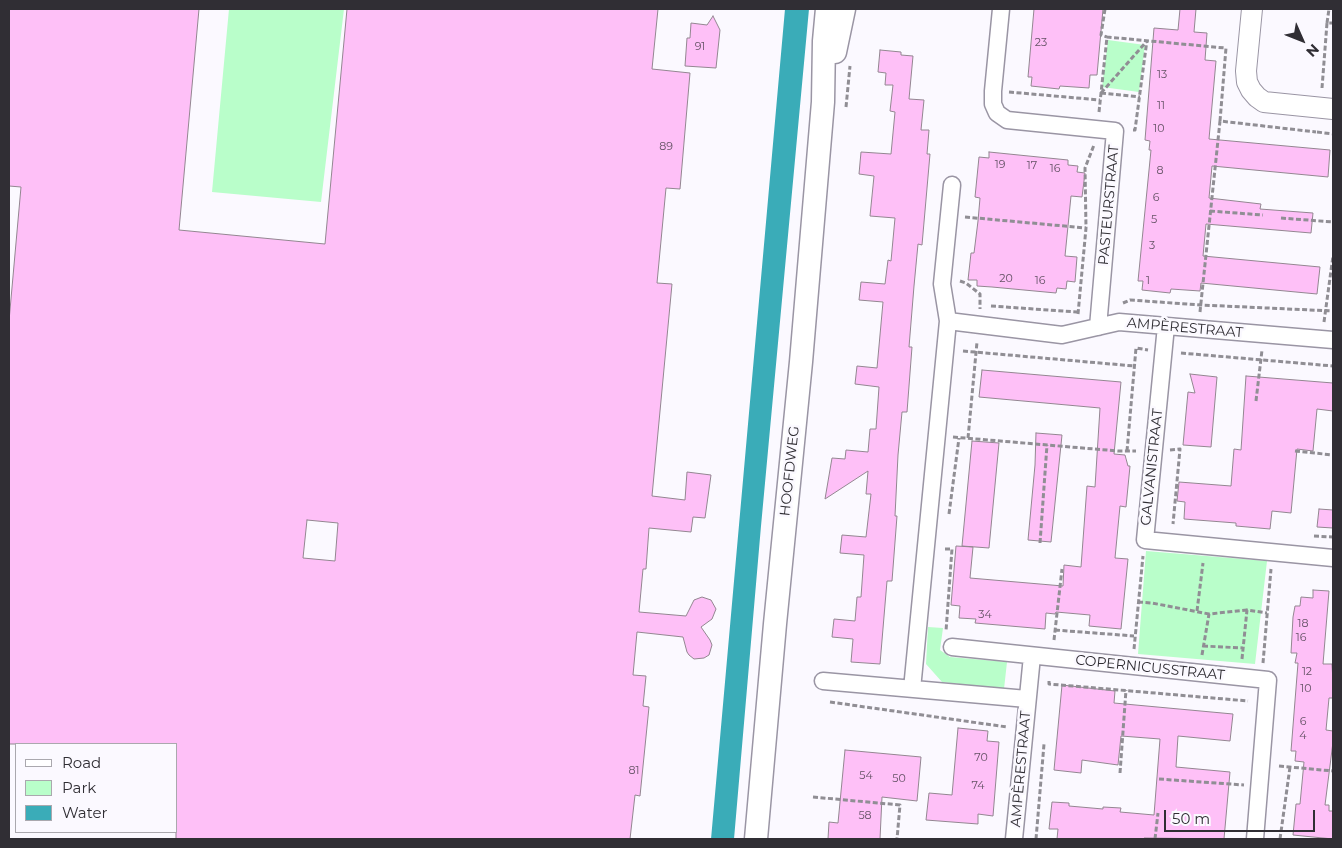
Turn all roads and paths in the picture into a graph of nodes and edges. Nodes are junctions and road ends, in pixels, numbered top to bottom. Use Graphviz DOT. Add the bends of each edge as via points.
graph roads {
  1 [pos="827,9"];
  2 [pos="844,9"];
  3 [pos="1001,9"];
  4 [pos="1105,9"];
  5 [pos="1252,9"];
  6 [pos="1329,9"];
  7 [pos="1328,23"];
  8 [pos="1333,23"];
  9 [pos="1107,37"];
  10 [pos="993,91"];
  11 [pos="1140,97"];
  12 [pos="1100,100"];
  13 [pos="823,102"];
  14 [pos="1327,108"];
  15 [pos="1116,131"];
  16 [pos="1316,132"];
  17 [pos="1333,134"];
  18 [pos="1092,150"];
  19 [pos="952,185"];
  20 [pos="1210,212"];
  21 [pos="948,215"];
  22 [pos="1263,215"];
  23 [pos="1280,218"];
  24 [pos="1333,222"];
  25 [pos="1107,230"];
  26 [pos="1333,256"];
  27 [pos="942,279"];
  28 [pos="948,322"];
  29 [pos="980,325"];
  30 [pos="1098,326"];
  31 [pos="1166,326"];
  32 [pos="1199,329"];
  33 [pos="1327,340"];
  34 [pos="945,349"];
  35 [pos="976,352"];
  36 [pos="1163,352"];
  37 [pos="1134,366"];
  38 [pos="1333,366"];
  39 [pos="937,436"];
  40 [pos="968,438"];
  41 [pos="1047,445"];
  42 [pos="1127,451"];
  43 [pos="1154,451"];
  44 [pos="1295,452"];
  45 [pos="1333,455"];
  46 [pos="1173,524"];
  47 [pos="1145,540"];
  48 [pos="1174,542"];
  49 [pos="1040,543"];
  50 [pos="1206,546"];
  51 [pos="945,549"];
  52 [pos="1273,552"];
  53 [pos="1333,558"];
  54 [pos="1138,602"];
  55 [pos="1247,610"];
  56 [pos="1198,611"];
  57 [pos="1267,613"];
  58 [pos="1209,614"];
  59 [pos="1055,630"];
  60 [pos="1134,636"];
  61 [pos="1203,646"];
  62 [pos="952,647"];
  63 [pos="1243,648"];
  64 [pos="1032,656"];
  65 [pos="1133,666"];
  66 [pos="1199,673"];
  67 [pos="1240,677"];
  68 [pos="1268,680"];
  69 [pos="823,681"];
  70 [pos="1049,684"];
  71 [pos="912,689"];
  72 [pos="1126,690"];
  73 [pos="1048,694"];
  74 [pos="1027,699"];
  75 [pos="821,700"];
  76 [pos="1024,732"];
  77 [pos="1261,764"];
  78 [pos="1290,767"];
  79 [pos="1333,771"];
  80 [pos="1120,773"];
  81 [pos="1159,779"];
  82 [pos="1259,786"];
  83 [pos="813,797"];
  84 [pos="1158,813"];
  85 [pos="756,839"];
  86 [pos="897,839"];
  87 [pos="1014,839"];
  88 [pos="1036,839"];
  89 [pos="1155,839"];
  90 [pos="1255,839"];
  91 [pos="1280,839"];
  1 -- 13 [label="main road, HOOFDWEG"];
  2 -- 13 [label="main road, HOOFDWEG"];
  3 -- 10 [label="street, PASTEURSTRAAT"];
  4 -- 9 [label="path" via="1101,35"];
  5 -- 14 [label="street" via="1246,71 1251,90 1264,102"];
  6 -- 7 [label="path"];
  7 -- 8 [label="path"];
  7 -- 14 [label="path"];
  10 -- 12 [label="path"];
  10 -- 15 [label="street, PASTEURSTRAAT" via="997,113 1007,120"];
  11 -- 11 [label="path" via="1142,78 1147,40 1101,93"];
  11 -- 15 [label="path" via="1135,130"];
  13 -- 85 [label="main road, HOOFDWEG"];
  14 -- 16 [label="path"];
  15 -- 18 [label="path"];
  15 -- 25 [label="street, PASTEURSTRAAT"];
  16 -- 17 [label="path"];
  16 -- 20 [label="path" via="1220,121"];
  19 -- 21 [label="street"];
  20 -- 22 [label="path"];
  20 -- 32 [label="path"];
  21 -- 25 [label="path"];
  21 -- 27 [label="street"];
  23 -- 24 [label="path"];
  25 -- 30 [label="street, PASTEURSTRAAT"];
  26 -- 33 [label="path"];
  27 -- 28 [label="street"];
  27 -- 29 [label="path" via="966,283 980,294"];
  28 -- 29 [label="street, AMPÈRESTRAAT"];
  28 -- 34 [label="street"];
  29 -- 30 [label="street, AMPÈRESTRAAT" via="1062,334"];
  29 -- 35 [label="path"];
  30 -- 31 [label="street, AMPÈRESTRAAT" via="1119,322"];
  31 -- 32 [label="street, AMPÈRESTRAAT"];
  31 -- 36 [label="street, GALVANISTRAAT"];
  32 -- 33 [label="street, AMPÈRESTRAAT"];
  34 -- 35 [label="path"];
  34 -- 39 [label="street"];
  35 -- 37 [label="path"];
  35 -- 40 [label="path"];
  36 -- 37 [label="path" via="1136,348"];
  36 -- 38 [label="path"];
  36 -- 43 [label="street, GALVANISTRAAT"];
  37 -- 42 [label="path"];
  39 -- 40 [label="path"];
  39 -- 71 [label="street"];
  40 -- 41 [label="path"];
  41 -- 42 [label="path"];
  41 -- 49 [label="path"];
  42 -- 43 [label="path"];
  43 -- 46 [label="path" via="1180,449"];
  43 -- 47 [label="street, GALVANISTRAAT"];
  44 -- 45 [label="path"];
  46 -- 47 [label="path"];
  46 -- 48 [label="path"];
  47 -- 48 [label="street, GALVANISTRAAT"];
  47 -- 54 [label="path"];
  48 -- 50 [label="street, GALVANISTRAAT"];
  50 -- 52 [label="street, GALVANISTRAAT"];
  50 -- 56 [label="path"];
  51 -- 62 [label="path" via="952,549 946,631"];
  52 -- 53 [label="street, GALVANISTRAAT"];
  52 -- 57 [label="path"];
  54 -- 56 [label="path"];
  54 -- 60 [label="path"];
  55 -- 57 [label="path"];
  55 -- 58 [label="path"];
  55 -- 63 [label="path"];
  56 -- 58 [label="path"];
  57 -- 68 [label="path" via="1262,660"];
  58 -- 61 [label="path"];
  59 -- 60 [label="path"];
  60 -- 65 [label="path"];
  61 -- 63 [label="path"];
  61 -- 66 [label="path"];
  62 -- 64 [label="street"];
  63 -- 67 [label="path"];
  64 -- 65 [label="street, COPERNICUSSTRAAT"];
  64 -- 74 [label="street, AMPÈRESTRAAT"];
  65 -- 66 [label="street, COPERNICUSSTRAAT"];
  66 -- 67 [label="street, COPERNICUSSTRAAT"];
  67 -- 68 [label="street, COPERNICUSSTRAAT"];
  68 -- 77 [label="street"];
  69 -- 71 [label="street, AMPÈRESTRAAT"];
  70 -- 73 [label="path"];
  71 -- 74 [label="street, AMPÈRESTRAAT"];
  72 -- 80 [label="path"];
  74 -- 76 [label="street, AMPÈRESTRAAT"];
  75 -- 76 [label="path" via="997,725"];
  76 -- 87 [label="street, AMPÈRESTRAAT"];
  76 -- 88 [label="path" via="1044,734"];
  77 -- 78 [label="path"];
  77 -- 82 [label="street"];
  78 -- 79 [label="path"];
  78 -- 91 [label="path"];
  81 -- 82 [label="path"];
  82 -- 90 [label="street"];
  83 -- 86 [label="path" via="900,805"];
  84 -- 89 [label="path"];
}
